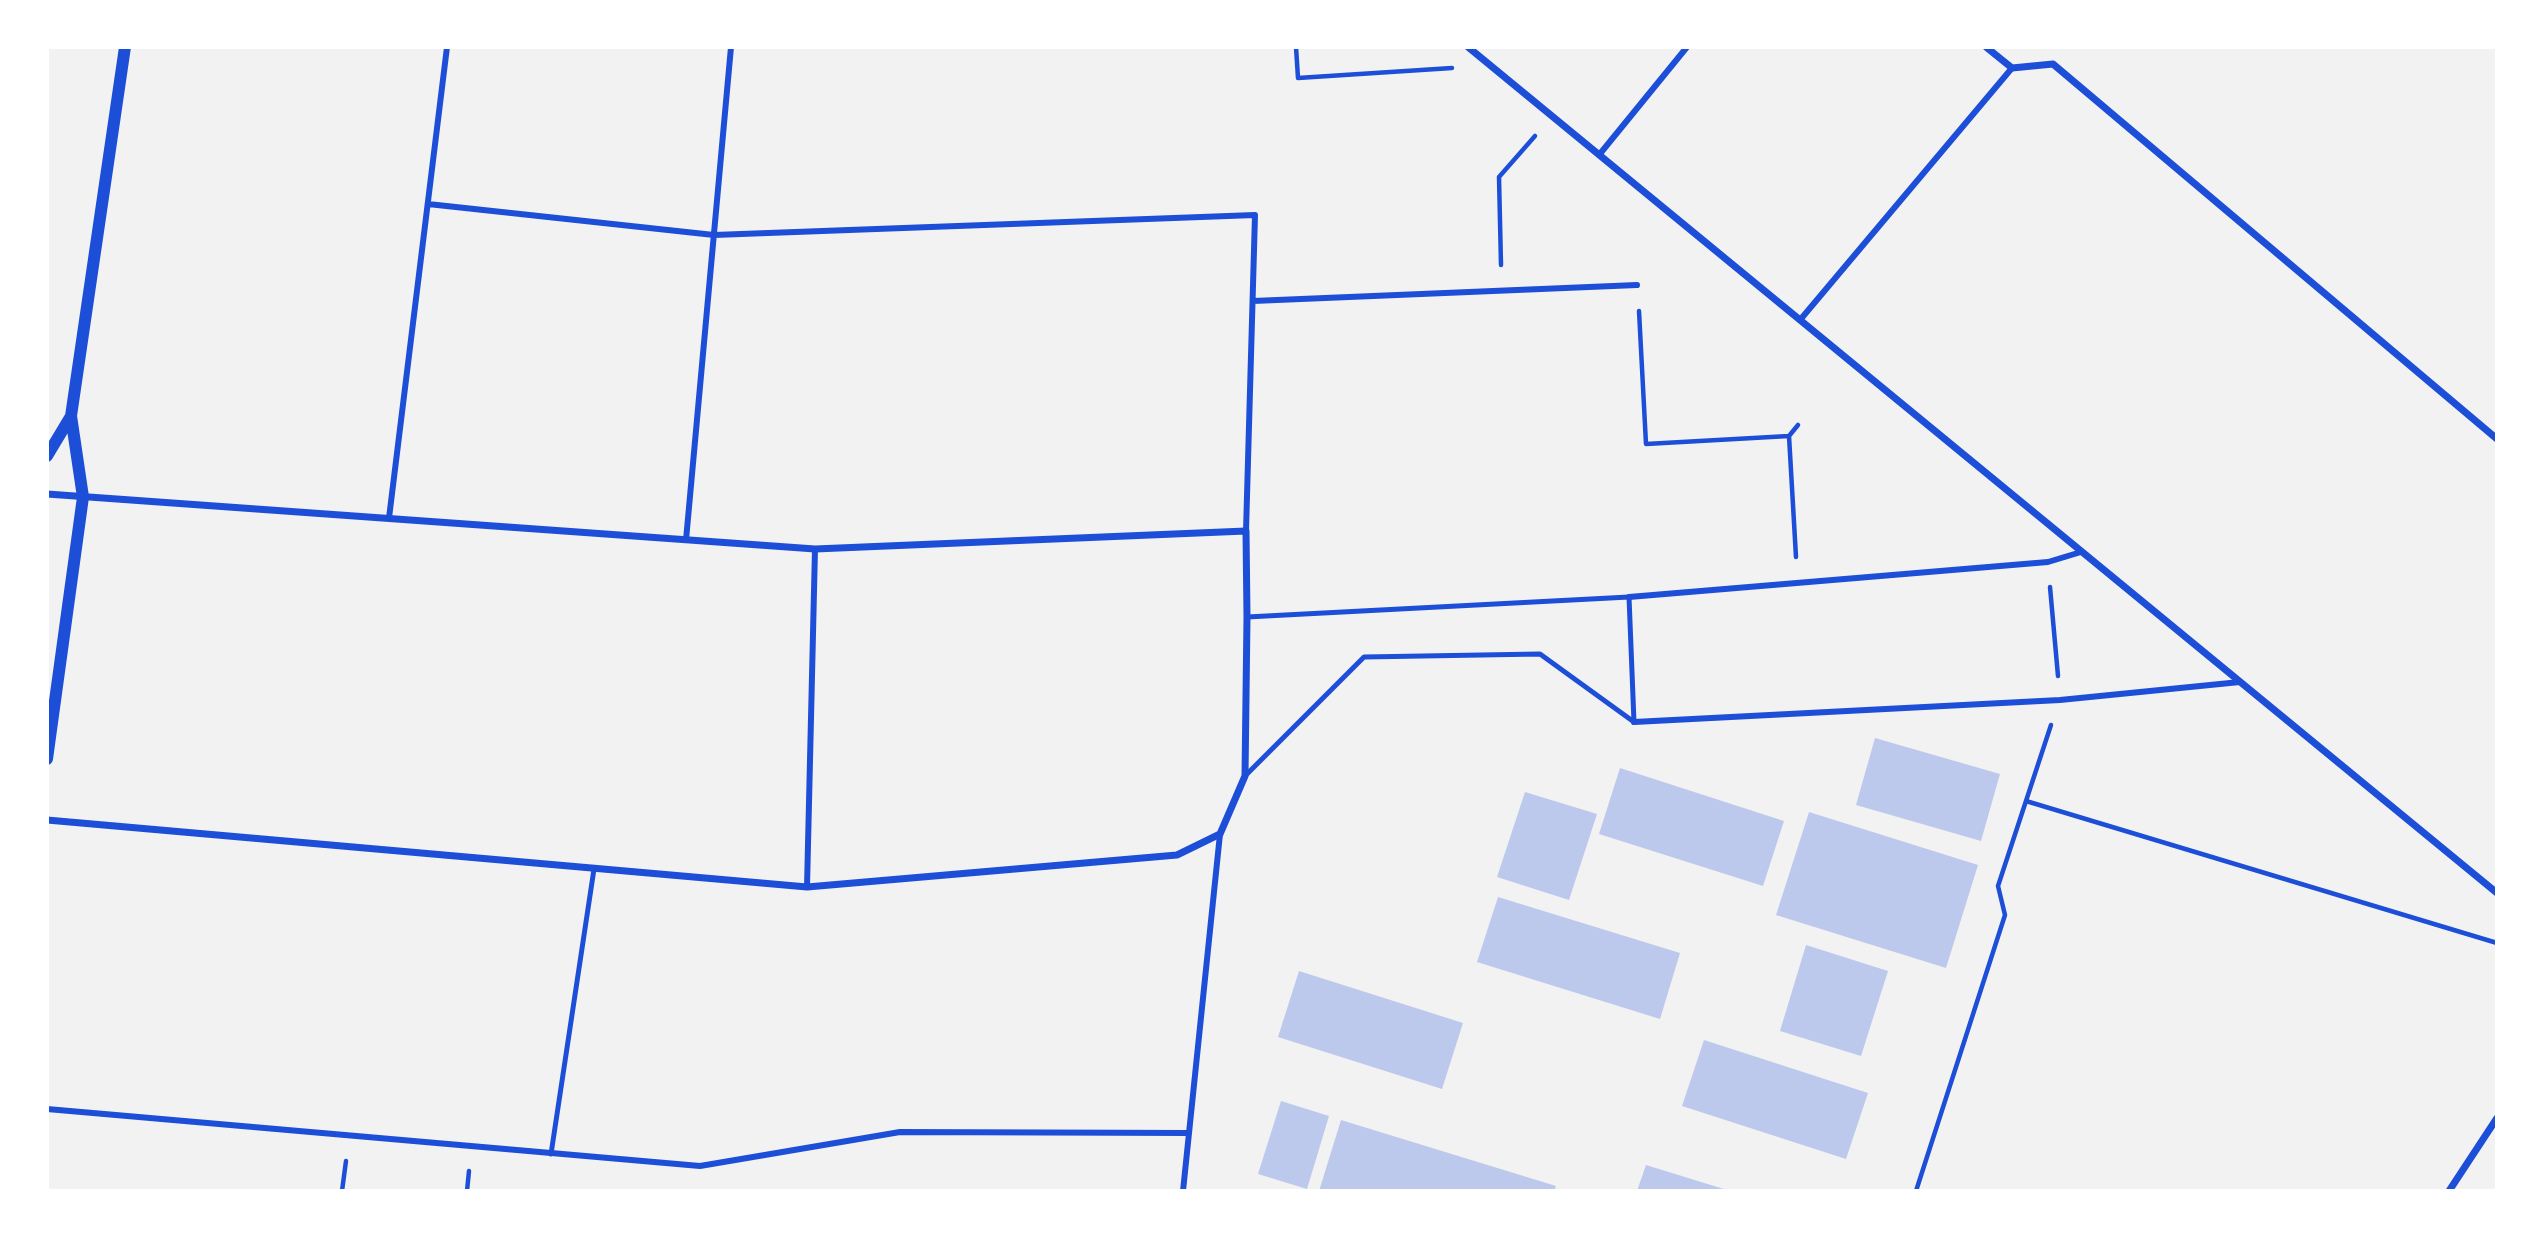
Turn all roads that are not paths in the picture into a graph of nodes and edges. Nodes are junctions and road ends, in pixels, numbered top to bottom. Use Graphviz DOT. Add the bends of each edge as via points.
graph roads {
  1 [pos="125,47"];
  2 [pos="447,47"];
  3 [pos="731,47"];
  4 [pos="1468,47"];
  5 [pos="1687,47"];
  6 [pos="1986,47"];
  7 [pos="2012,68"];
  8 [pos="1599,155"];
  9 [pos="428,204"];
  10 [pos="714,235"];
  11 [pos="1637,285"];
  12 [pos="1253,301"];
  13 [pos="1800,320"];
  14 [pos="71,416"];
  15 [pos="2497,439"];
  16 [pos="47,456"];
  17 [pos="47,494"];
  18 [pos="83,497"];
  19 [pos="389,518"];
  20 [pos="1247,531"];
  21 [pos="686,540"];
  22 [pos="815,549"];
  23 [pos="2081,552"];
  24 [pos="1629,597"];
  25 [pos="1247,617"];
  26 [pos="2240,682"];
  27 [pos="1634,722"];
  28 [pos="47,760"];
  29 [pos="1245,776"];
  30 [pos="47,820"];
  31 [pos="1220,834"];
  32 [pos="594,869"];
  33 [pos="807,887"];
  34 [pos="2497,893"];
  35 [pos="47,1109"];
  36 [pos="2497,1118"];
  37 [pos="1189,1133"];
  38 [pos="551,1154"];
  39 [pos="1182,1191"];
  40 [pos="2449,1191"];
  1 -- 14 [label="street"];
  2 -- 9 [label="street"];
  3 -- 10 [label="street"];
  4 -- 8 [label="street"];
  5 -- 8 [label="street"];
  6 -- 7 [label="street"];
  7 -- 13 [label="street"];
  7 -- 15 [label="street" via="2053,65"];
  8 -- 13 [label="street"];
  9 -- 10 [label="street"];
  9 -- 19 [label="street"];
  10 -- 12 [label="street" via="1255,215"];
  10 -- 21 [label="street"];
  11 -- 12 [label="street"];
  12 -- 20 [label="street"];
  13 -- 23 [label="street"];
  14 -- 16 [label="street"];
  14 -- 18 [label="street"];
  17 -- 18 [label="street"];
  18 -- 19 [label="street"];
  18 -- 28 [label="street"];
  19 -- 21 [label="street"];
  20 -- 22 [label="street"];
  20 -- 25 [label="street"];
  21 -- 22 [label="street"];
  22 -- 33 [label="street"];
  23 -- 24 [label="street" via="2048,562"];
  23 -- 26 [label="street"];
  24 -- 25 [label="lane"];
  24 -- 27 [label="lane"];
  25 -- 29 [label="street"];
  26 -- 27 [label="street" via="2060,700"];
  26 -- 34 [label="street"];
  27 -- 29 [label="lane" via="1540,654 1364,657"];
  29 -- 31 [label="street"];
  30 -- 32 [label="street"];
  31 -- 33 [label="street" via="1177,855"];
  31 -- 37 [label="street"];
  32 -- 33 [label="street"];
  32 -- 38 [label="lane"];
  35 -- 38 [label="street"];
  36 -- 40 [label="street"];
  37 -- 38 [label="street" via="900,1132 700,1166"];
  37 -- 39 [label="street"];
}
